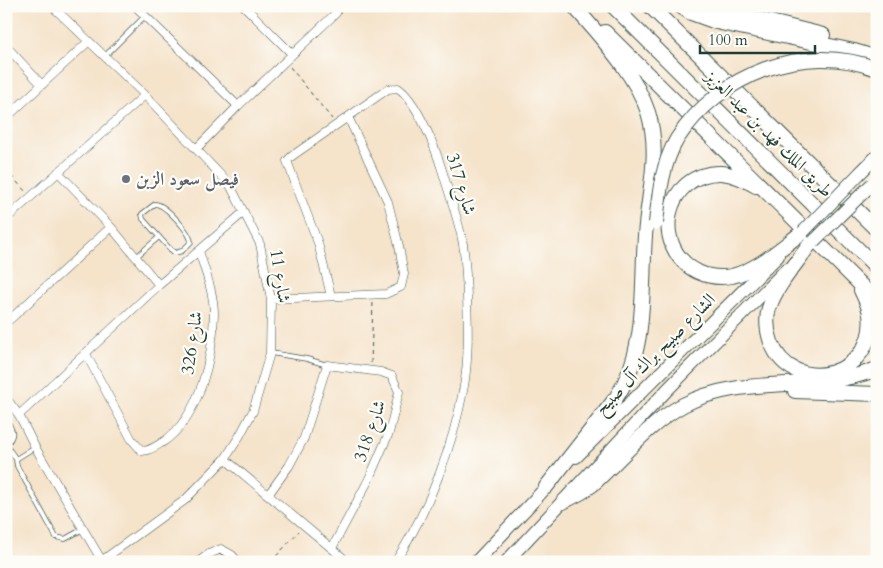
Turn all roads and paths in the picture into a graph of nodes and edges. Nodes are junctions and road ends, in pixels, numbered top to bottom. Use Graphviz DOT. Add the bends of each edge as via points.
graph roads {
  1 [pos="52,6"];
  2 [pos="135,6"];
  3 [pos="244,6"];
  4 [pos="338,6"];
  5 [pos="575,6"];
  6 [pos="613,6"];
  7 [pos="650,6"];
  8 [pos="680,6"];
  9 [pos="706,6"];
  10 [pos="146,16"];
  11 [pos="90,41"];
  12 [pos="6,46"];
  13 [pos="877,49"];
  14 [pos="292,54"];
  15 [pos="105,56"];
  16 [pos="877,58"];
  17 [pos="285,61"];
  18 [pos="877,69"];
  19 [pos="42,85"];
  20 [pos="145,95"];
  21 [pos="238,106"];
  22 [pos="348,117"];
  23 [pos="6,118"];
  24 [pos="337,125"];
  25 [pos="197,148"];
  26 [pos="877,156"];
  27 [pos="6,170"];
  28 [pos="58,172"];
  29 [pos="875,182"];
  30 [pos="768,191"];
  31 [pos="30,197"];
  32 [pos="244,212"];
  33 [pos="6,218"];
  34 [pos="112,227"];
  35 [pos="877,230"];
  36 [pos="159,237"];
  37 [pos="807,238"];
  38 [pos="198,251"];
  39 [pos="136,257"];
  40 [pos="877,268"];
  41 [pos="856,280"];
  42 [pos="159,285"];
  43 [pos="374,294"];
  44 [pos="331,296"];
  45 [pos="271,299"];
  46 [pos="877,301"];
  47 [pos="643,304"];
  48 [pos="6,323"];
  49 [pos="270,353"];
  50 [pos="86,354"];
  51 [pos="327,365"];
  52 [pos="877,369"];
  53 [pos="370,371"];
  54 [pos="719,392"];
  55 [pos="877,394"];
  56 [pos="6,398"];
  57 [pos="19,416"];
  58 [pos="6,419"];
  59 [pos="6,445"];
  60 [pos="35,447"];
  61 [pos="225,458"];
  62 [pos="16,459"];
  63 [pos="546,487"];
  64 [pos="268,495"];
  65 [pos="563,502"];
  66 [pos="305,526"];
  67 [pos="83,529"];
  68 [pos="332,548"];
  69 [pos="101,561"];
  70 [pos="198,562"];
  71 [pos="238,562"];
  72 [pos="271,562"];
  73 [pos="348,562"];
  74 [pos="395,562"];
  75 [pos="476,562"];
  76 [pos="506,562"];
  1 -- 11 [label="street, شارع 11"];
  2 -- 10 [label="street"];
  3 -- 14 [label="street"];
  4 -- 14 [label="street" via="336,13"];
  5 -- 30 [label="highway"];
  5 -- 47 [label="highway" via="635,84 651,124 654,166 645,236"];
  6 -- 40 [label="highway, طريق الملك فهد بن عبد العزيز"];
  7 -- 35 [label="highway, طريق الملك فهد بن عبد العزيز"];
  8 -- 16 [label="highway" via="704,18 730,25"];
  9 -- 13 [label="highway"];
  10 -- 15 [label="lane"];
  10 -- 21 [label="street"];
  11 -- 15 [label="street, شارع 11"];
  11 -- 19 [label="street"];
  12 -- 19 [label="street"];
  14 -- 17 [label="street"];
  15 -- 20 [label="street, شارع 11"];
  17 -- 21 [label="street"];
  17 -- 24 [label="path"];
  18 -- 47 [label="highway, bridge" via="837,59 806,60 776,66 733,84 698,113 677,140 664,172"];
  19 -- 23 [label="street"];
  20 -- 25 [label="street, شارع 11"];
  20 -- 28 [label="street"];
  21 -- 25 [label="street"];
  22 -- 24 [label="street, شارع 317"];
  22 -- 43 [label="street" via="388,202 404,274 401,287 386,294"];
  22 -- 74 [label="street, شارع 317" via="388,89 398,88 407,94 437,152 462,240 466,275 467,357 458,413 433,489"];
  24 -- 44 [label="street, شارع 317" via="287,161 318,244"];
  25 -- 32 [label="street, شارع 11" via="230,185"];
  26 -- 37 [label="main road, الشارع صبيح براك آل صبيح, bridge"];
  27 -- 31 [label="path"];
  28 -- 31 [label="street"];
  28 -- 34 [label="street"];
  29 -- 37 [label="main road, الشارع صبيح براك آل صبيح, bridge"];
  30 -- 37 [label="highway" via="721,174 700,177 691,182 677,196 669,213 670,239 677,255 702,274 732,276"];
  30 -- 41 [label="highway"];
  31 -- 33 [label="street"];
  32 -- 38 [label="street"];
  32 -- 45 [label="street, شارع 11" via="260,244"];
  34 -- 39 [label="street"];
  34 -- 48 [label="street"];
  36 -- 36 [label="lane" via="176,253 182,252 191,242 188,234 162,206 155,204 142,216"];
  36 -- 39 [label="lane"];
  37 -- 41 [label="highway" via="768,313 773,349 785,362 800,371 820,375 838,372 854,362 869,339 871,326 868,307"];
  37 -- 63 [label="main road, الشارع صبيح براك آل صبيح"];
  37 -- 65 [label="main road, الشارع صبيح براك آل صبيح"];
  38 -- 42 [label="street"];
  38 -- 50 [label="street, شارع 326" via="214,312 208,365 188,416 169,438 148,451 138,448"];
  39 -- 42 [label="street"];
  41 -- 46 [label="highway"];
  42 -- 50 [label="street"];
  43 -- 44 [label="street"];
  43 -- 53 [label="path"];
  44 -- 45 [label="street"];
  45 -- 49 [label="street, شارع 11"];
  47 -- 63 [label="highway" via="638,347 624,386"];
  49 -- 51 [label="lane"];
  49 -- 61 [label="street, شارع 11" via="253,411"];
  50 -- 57 [label="street"];
  51 -- 53 [label="street, شارع 318"];
  51 -- 64 [label="street" via="304,438"];
  52 -- 54 [label="highway" via="855,376"];
  53 -- 68 [label="street, شارع 318" via="392,376 398,392 389,433 368,481"];
  54 -- 55 [label="highway"];
  54 -- 65 [label="highway" via="685,404 669,414 592,484"];
  56 -- 57 [label="street"];
  57 -- 60 [label="street"];
  58 -- 59 [label="lane" via="13,434"];
  59 -- 62 [label="lane"];
  60 -- 62 [label="lane"];
  60 -- 67 [label="street"];
  61 -- 64 [label="street"];
  61 -- 69 [label="street, شارع 11" via="185,500"];
  62 -- 67 [label="lane" via="56,537 65,538"];
  63 -- 75 [label="main road, الشارع صبيح براك آل صبيح"];
  64 -- 66 [label="street"];
  65 -- 76 [label="main road, الشارع صبيح براك آل صبيح"];
  66 -- 68 [label="street"];
  66 -- 72 [label="path"];
  67 -- 69 [label="street"];
  68 -- 73 [label="street"];
  70 -- 71 [label="street" via="221,549"];
}
